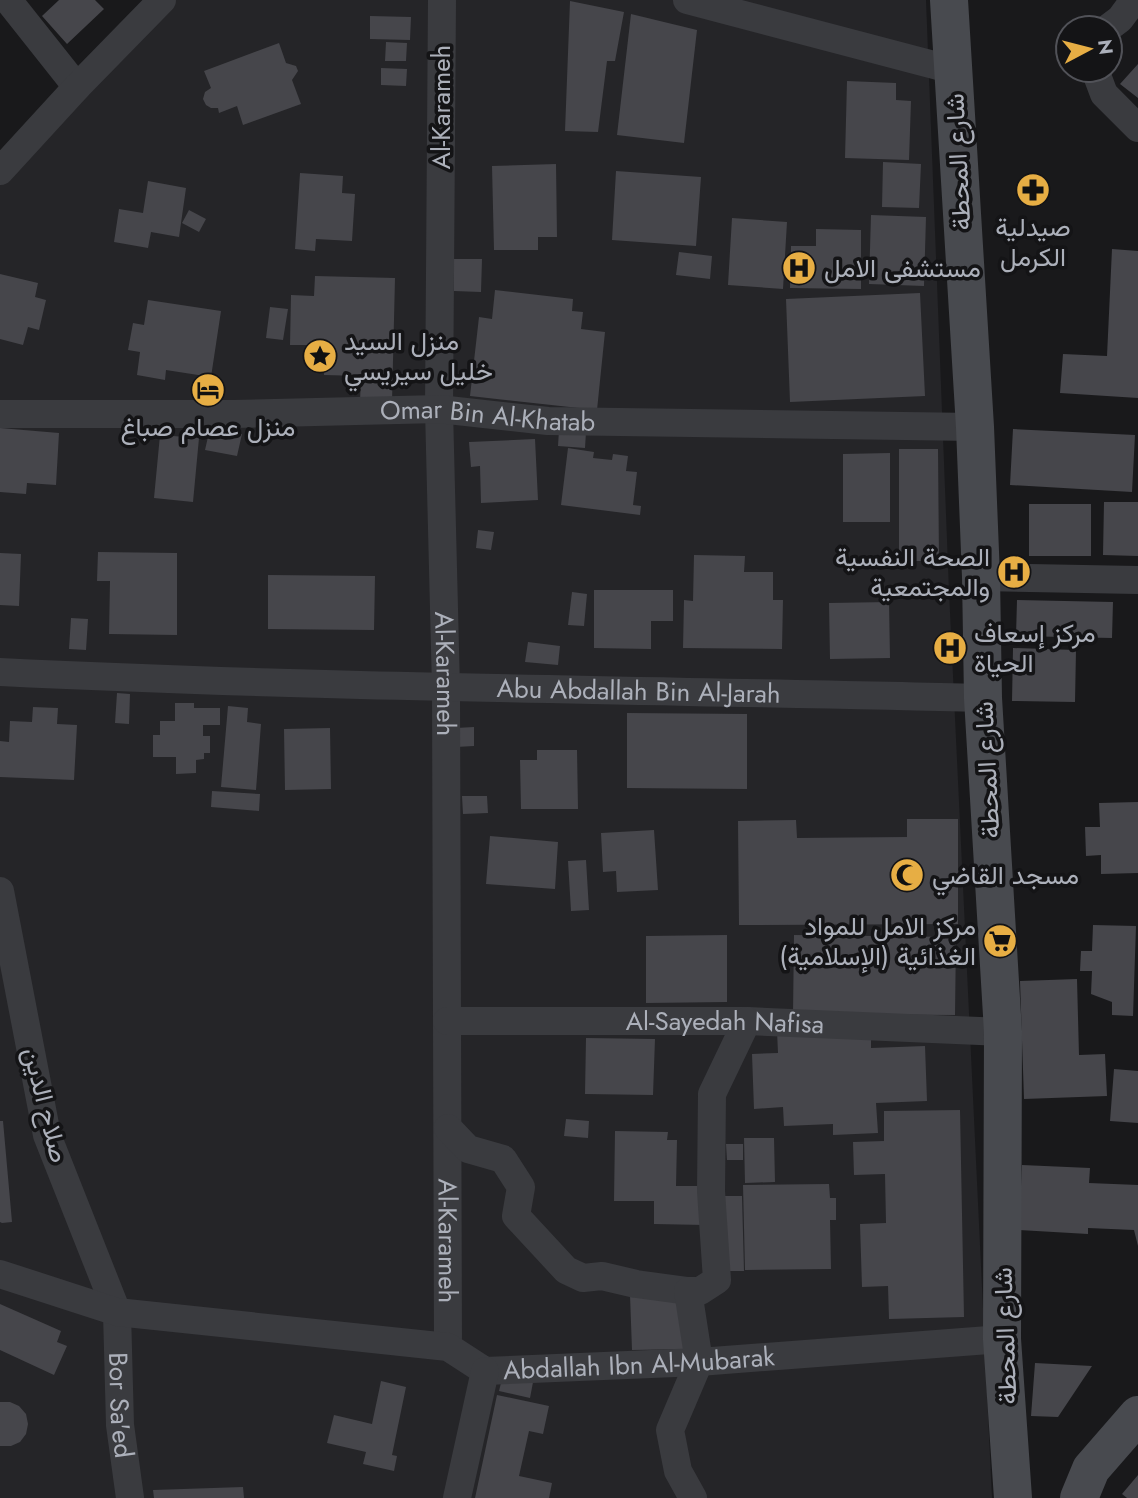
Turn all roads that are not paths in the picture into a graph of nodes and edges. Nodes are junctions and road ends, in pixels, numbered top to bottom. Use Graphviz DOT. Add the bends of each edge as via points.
graph roads {
  1 [pos="8,0"];
  2 [pos="163,0"];
  3 [pos="442,0"];
  4 [pos="687,0"];
  5 [pos="949,0"];
  6 [pos="953,70"];
  7 [pos="1100,84"];
  8 [pos="77,87"];
  9 [pos="1138,128"];
  10 [pos="0,171"];
  11 [pos="439,410"];
  12 [pos="0,414"];
  13 [pos="975,427"];
  14 [pos="981,577"];
  15 [pos="1138,580"];
  16 [pos="0,672"];
  17 [pos="446,688"];
  18 [pos="983,698"];
  19 [pos="0,891"];
  20 [pos="447,1021"];
  21 [pos="747,1021"];
  22 [pos="1003,1032"];
  23 [pos="448,1128"];
  24 [pos="0,1275"];
  25 [pos="688,1291"];
  26 [pos="117,1312"];
  27 [pos="1002,1339"];
  28 [pos="448,1348"];
  29 [pos="699,1362"];
  30 [pos="485,1371"];
  31 [pos="1138,1415"];
  32 [pos="130,1498"];
  33 [pos="457,1498"];
  34 [pos="693,1498"];
  35 [pos="1013,1498"];
  36 [pos="1079,1498"];
  1 -- 8 [label="street"];
  2 -- 8 [label="street"];
  3 -- 11 [label="street, Al-Karameh"];
  4 -- 6 [label="street"];
  5 -- 6 [label="main road, شارع المحطة"];
  6 -- 13 [label="main road, شارع المحطة"];
  7 -- 9 [label="street" via="1104,94"];
  8 -- 10 [label="street"];
  11 -- 12 [label="street, Omar Bin Al-Khatab"];
  11 -- 13 [label="street, Omar Bin Al-Khatab" via="548,421"];
  11 -- 17 [label="street, Al-Karameh"];
  13 -- 14 [label="main road, شارع المحطة"];
  14 -- 15 [label="street"];
  14 -- 18 [label="main road, شارع المحطة"];
  16 -- 17 [label="street, Abu Abdallah Bin Al-Jarah"];
  17 -- 18 [label="street, Abu Abdallah Bin Al-Jarah"];
  17 -- 20 [label="street, Al-Karameh"];
  18 -- 22 [label="main road, شارع المحطة"];
  19 -- 26 [label="street, صلاح الدين" via="47,1135"];
  20 -- 21 [label="street, Al-Sayedah Nafisa"];
  20 -- 23 [label="street, Al-Karameh"];
  21 -- 22 [label="street, Al-Sayedah Nafisa"];
  21 -- 25 [label="street" via="712,1094 711,1191 717,1280 700,1291"];
  22 -- 27 [label="main road, شارع المحطة"];
  23 -- 25 [label="street" via="468,1149 503,1159 521,1187 516,1216 566,1270 583,1278 602,1276"];
  23 -- 28 [label="street, Al-Karameh"];
  24 -- 26 [label="street, Abdallah Ibn Al-Mubarak"];
  25 -- 29 [label="street"];
  26 -- 28 [label="street, Abdallah Ibn Al-Mubarak"];
  26 -- 32 [label="street, Bor Sa'ed" via="120,1425"];
  27 -- 29 [label="street, Abdallah Ibn Al-Mubarak"];
  27 -- 35 [label="main road, شارع المحطة"];
  28 -- 30 [label="street, Abdallah Ibn Al-Mubarak"];
  29 -- 30 [label="street, Abdallah Ibn Al-Mubarak"];
  29 -- 34 [label="street" via="670,1426 678,1471"];
  30 -- 33 [label="street"];
  31 -- 36 [label="main road" via="1091,1469"];
}
